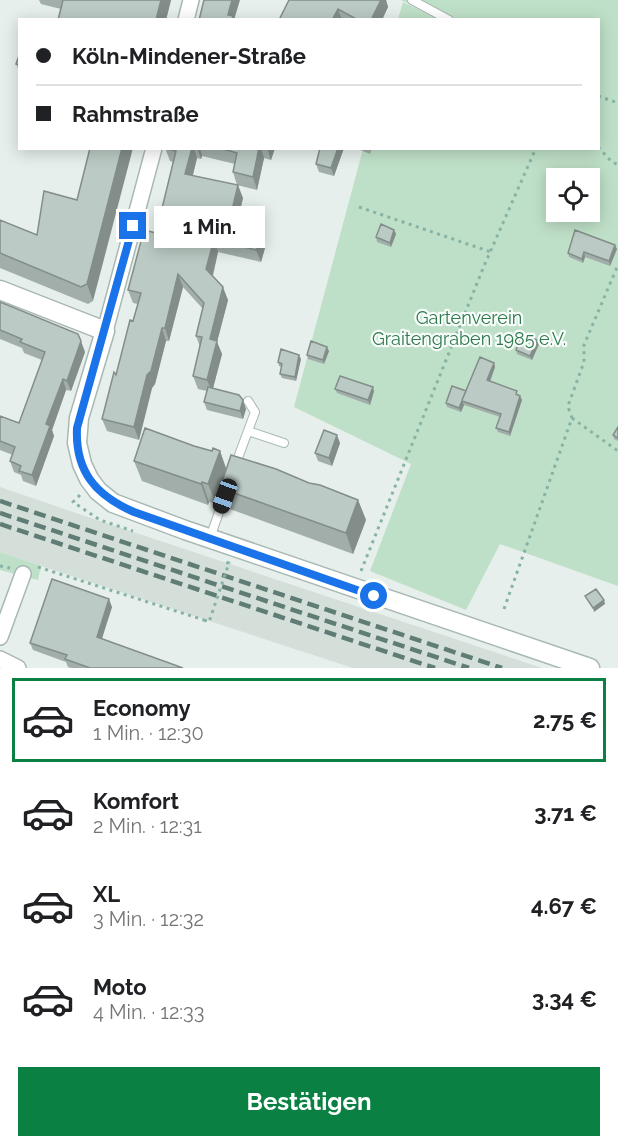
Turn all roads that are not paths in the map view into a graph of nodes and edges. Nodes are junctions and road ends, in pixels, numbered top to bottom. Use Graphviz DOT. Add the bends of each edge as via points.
graph roads {
  1 [pos="191,0"];
  2 [pos="412,0"];
  3 [pos="186,18"];
  4 [pos="445,18"];
  5 [pos="152,150"];
  6 [pos="0,290"];
  7 [pos="105,331"];
  8 [pos="249,401"];
  9 [pos="248,432"];
  10 [pos="284,443"];
  11 [pos="232,474"];
  12 [pos="229,485"];
  13 [pos="210,538"];
  14 [pos="23,574"];
  15 [pos="0,637"];
  16 [pos="0,659"];
  17 [pos="18,668"];
  18 [pos="590,668"];
  1 -- 3 [label="street"];
  2 -- 4 [label="lane"];
  5 -- 7 [label="street"];
  6 -- 7 [label="street"];
  7 -- 13 [label="street" via="76,435 82,464 94,486 119,506"];
  8 -- 9 [label="lane" via="255,412"];
  9 -- 10 [label="lane"];
  9 -- 11 [label="lane"];
  12 -- 13 [label="lane"];
  13 -- 18 [label="street"];
  14 -- 15 [label="street"];
  16 -- 17 [label="street"];
}
